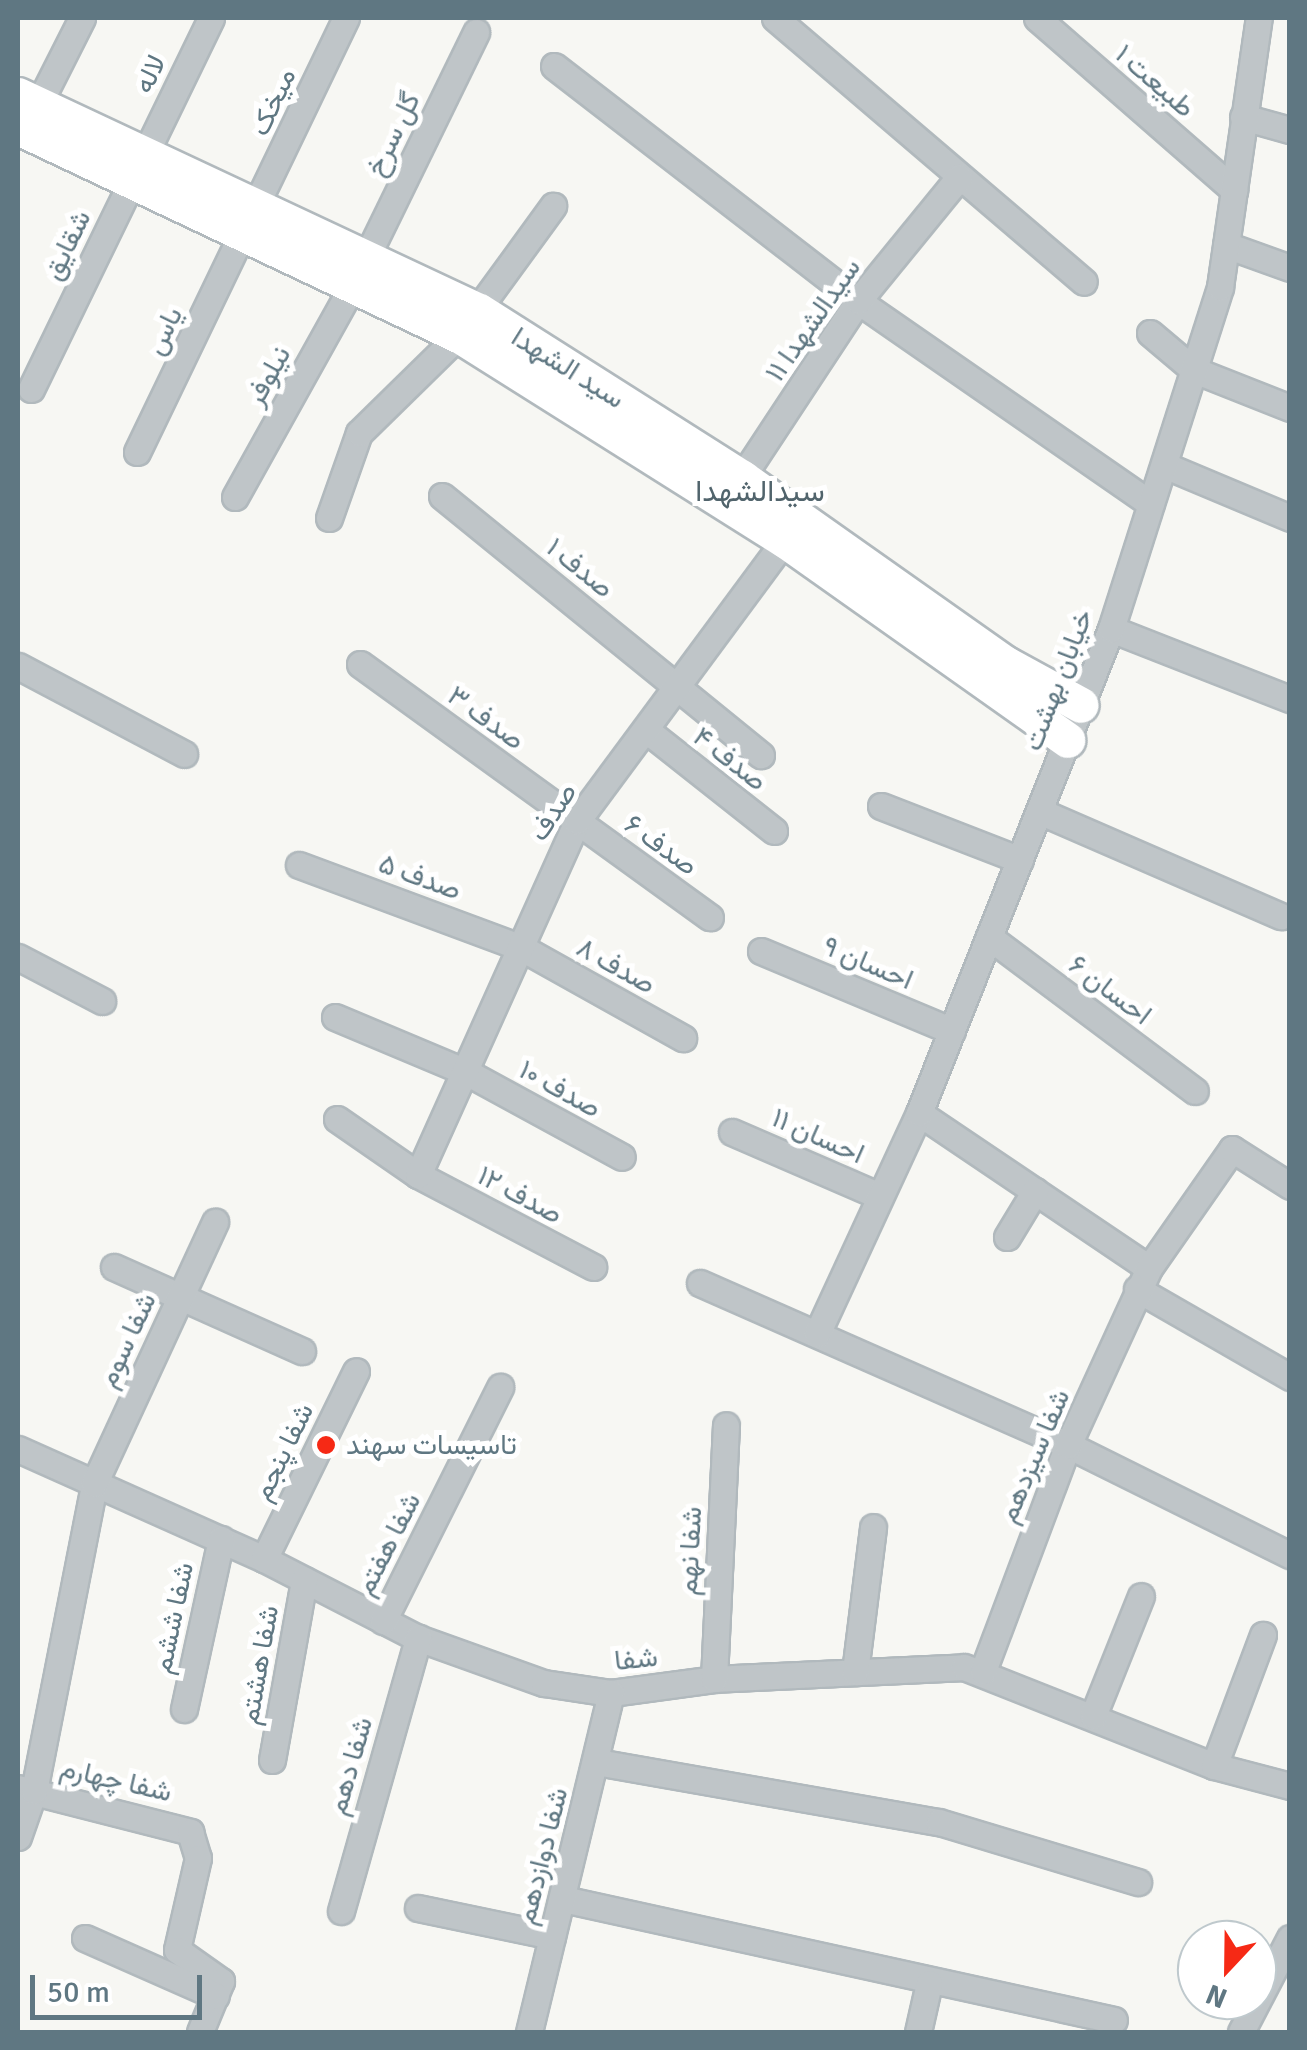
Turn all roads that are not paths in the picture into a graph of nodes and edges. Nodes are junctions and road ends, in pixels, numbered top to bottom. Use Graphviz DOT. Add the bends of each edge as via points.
graph roads {
  1 [pos="82,18"];
  2 [pos="211,18"];
  3 [pos="346,18"];
  4 [pos="774,18"];
  5 [pos="1038,18"];
  6 [pos="1259,18"];
  7 [pos="476,32"];
  8 [pos="554,66"];
  9 [pos="1244,118"];
  10 [pos="23,121"];
  11 [pos="1290,130"];
  12 [pos="137,168"];
  13 [pos="960,178"];
  14 [pos="1234,190"];
  15 [pos="553,206"];
  16 [pos="249,224"];
  17 [pos="1226,245"];
  18 [pos="1290,268"];
  19 [pos="359,273"];
  20 [pos="1084,282"];
  21 [pos="858,301"];
  22 [pos="469,323"];
  23 [pos="1150,333"];
  24 [pos="1194,370"];
  25 [pos="31,389"];
  26 [pos="1290,408"];
  27 [pos="137,452"];
  28 [pos="1164,465"];
  29 [pos="734,490"];
  30 [pos="442,496"];
  31 [pos="235,497"];
  32 [pos="1151,504"];
  33 [pos="328,518"];
  34 [pos="1290,518"];
  35 [pos="792,529"];
  36 [pos="1111,629"];
  37 [pos="360,664"];
  38 [pos="18,666"];
  39 [pos="681,688"];
  40 [pos="1290,698"];
  41 [pos="1081,705"];
  42 [pos="650,733"];
  43 [pos="1068,740"];
  44 [pos="184,754"];
  45 [pos="761,755"];
  46 [pos="882,806"];
  47 [pos="1039,811"];
  48 [pos="577,821"];
  49 [pos="774,832"];
  50 [pos="1020,860"];
  51 [pos="299,865"];
  52 [pos="1281,916"];
  53 [pos="710,917"];
  54 [pos="989,937"];
  55 [pos="520,947"];
  56 [pos="761,951"];
  57 [pos="18,957"];
  58 [pos="102,1001"];
  59 [pos="334,1017"];
  60 [pos="952,1031"];
  61 [pos="683,1038"];
  62 [pos="468,1073"];
  63 [pos="1195,1091"];
  64 [pos="918,1114"];
  65 [pos="336,1119"];
  66 [pos="732,1132"];
  67 [pos="622,1157"];
  68 [pos="418,1175"];
  69 [pos="1290,1186"];
  70 [pos="1035,1191"];
  71 [pos="880,1196"];
  72 [pos="215,1222"];
  73 [pos="1008,1236"];
  74 [pos="114,1267"];
  75 [pos="593,1267"];
  76 [pos="1143,1279"];
  77 [pos="700,1284"];
  78 [pos="180,1296"];
  79 [pos="817,1334"];
  80 [pos="302,1351"];
  81 [pos="356,1370"];
  82 [pos="1290,1377"];
  83 [pos="500,1386"];
  84 [pos="726,1424"];
  85 [pos="1068,1446"];
  86 [pos="18,1449"];
  87 [pos="94,1484"];
  88 [pos="872,1527"];
  89 [pos="221,1540"];
  90 [pos="1290,1555"];
  91 [pos="264,1559"];
  92 [pos="304,1580"];
  93 [pos="1140,1596"];
  94 [pos="383,1620"];
  95 [pos="1263,1635"];
  96 [pos="418,1638"];
  97 [pos="854,1672"];
  98 [pos="984,1672"];
  99 [pos="714,1680"];
  100 [pos="611,1693"];
  101 [pos="184,1709"];
  102 [pos="1093,1716"];
  103 [pos="272,1760"];
  104 [pos="597,1762"];
  105 [pos="1214,1766"];
  106 [pos="1290,1786"];
  107 [pos="26,1790"];
  108 [pos="18,1837"];
  109 [pos="1138,1882"];
  110 [pos="563,1899"];
  111 [pos="418,1908"];
  112 [pos="340,1910"];
  113 [pos="552,1936"];
  114 [pos="85,1938"];
  115 [pos="1290,1938"];
  116 [pos="929,1982"];
  117 [pos="216,1996"];
  118 [pos="1114,2020"];
  119 [pos="200,2032"];
  120 [pos="529,2032"];
  121 [pos="918,2032"];
  122 [pos="1241,2032"];
  1 -- 10 [label="street"];
  2 -- 12 [label="street, لاله"];
  3 -- 16 [label="street, میخک"];
  4 -- 13 [label="street"];
  5 -- 14 [label="street, طبیعت ۱"];
  6 -- 9 [label="street, خیابان بهشت"];
  7 -- 19 [label="street, گل سرخ"];
  8 -- 21 [label="street"];
  9 -- 11 [label="street"];
  9 -- 14 [label="street, خیابان بهشت"];
  10 -- 12 [label="street, سید الشهدا"];
  12 -- 16 [label="street, سید الشهدا"];
  12 -- 25 [label="street, شقایق"];
  13 -- 20 [label="street"];
  13 -- 21 [label="street, سیدالشهدا ۱۱"];
  14 -- 17 [label="street, خیابان بهشت"];
  15 -- 22 [label="street"];
  16 -- 19 [label="street, سید الشهدا"];
  16 -- 27 [label="street, یاس"];
  17 -- 18 [label="street"];
  17 -- 24 [label="street, خیابان بهشت"];
  19 -- 22 [label="street, سید الشهدا"];
  19 -- 31 [label="street, نیلوفر"];
  21 -- 29 [label="street, سیدالشهدا ۱۱"];
  21 -- 32 [label="street"];
  22 -- 29 [label="street, سید الشهدا"];
  22 -- 33 [label="street" via="359,433"];
  23 -- 24 [label="street"];
  24 -- 26 [label="street"];
  24 -- 28 [label="street, خیابان بهشت"];
  28 -- 32 [label="street, خیابان بهشت"];
  28 -- 34 [label="street"];
  29 -- 35 [label="street, سید الشهدا"];
  30 -- 39 [label="street, صدف ۱"];
  32 -- 36 [label="street, خیابان بهشت"];
  35 -- 39 [label="street, صدف"];
  35 -- 41 [label="street, سید الشهدا"];
  35 -- 43 [label="street, سید الشهدا"];
  36 -- 40 [label="street"];
  36 -- 41 [label="street, خیابان بهشت"];
  37 -- 48 [label="street, صدف ۳"];
  38 -- 44 [label="street"];
  39 -- 42 [label="street, صدف"];
  39 -- 45 [label="street, صدف ۱"];
  41 -- 43 [label="street, خیابان بهشت"];
  42 -- 48 [label="street, صدف"];
  42 -- 49 [label="street, صدف ۴"];
  43 -- 47 [label="street, خیابان بهشت"];
  46 -- 50 [label="street"];
  47 -- 50 [label="street, خیابان بهشت"];
  47 -- 52 [label="street"];
  48 -- 53 [label="street, صدف ۶"];
  48 -- 55 [label="street, صدف"];
  50 -- 54 [label="street, خیابان بهشت"];
  51 -- 55 [label="street, صدف ۵"];
  54 -- 60 [label="street, خیابان بهشت"];
  54 -- 63 [label="street, احسان ۶"];
  55 -- 61 [label="street, صدف ۸"];
  55 -- 62 [label="street, صدف"];
  56 -- 60 [label="street, احسان ۹"];
  57 -- 58 [label="street"];
  59 -- 62 [label="street, صدف ۱۰"];
  60 -- 64 [label="street, خیابان بهشت"];
  62 -- 67 [label="street, صدف ۱۰"];
  62 -- 68 [label="street, صدف"];
  64 -- 70 [label="street"];
  64 -- 71 [label="street, خیابان بهشت"];
  65 -- 68 [label="street, صدف ۱۲"];
  66 -- 71 [label="street, احسان ۱۱"];
  68 -- 75 [label="street, صدف ۱۲"];
  69 -- 76 [label="street, شفا سیزدهم" via="1232,1149"];
  70 -- 73 [label="street"];
  70 -- 76 [label="street"];
  71 -- 79 [label="street, خیابان بهشت"];
  72 -- 78 [label="street, شفا سوم"];
  74 -- 78 [label="street"];
  76 -- 82 [label="street"];
  76 -- 85 [label="street, شفا سیزدهم"];
  77 -- 79 [label="street"];
  78 -- 80 [label="street"];
  78 -- 87 [label="street, شفا سوم"];
  79 -- 85 [label="street"];
  81 -- 91 [label="street, شفا پنجم"];
  83 -- 94 [label="street, شفا هفتم"];
  84 -- 99 [label="street, شفا نهم"];
  85 -- 90 [label="street"];
  85 -- 98 [label="street, شفا سیزدهم"];
  86 -- 87 [label="street, شفا"];
  87 -- 89 [label="street, شفا"];
  87 -- 107 [label="street, شفا چهارم"];
  88 -- 97 [label="street"];
  89 -- 91 [label="street, شفا"];
  89 -- 101 [label="street, شفا ششم"];
  91 -- 92 [label="street, شفا"];
  92 -- 94 [label="street, شفا"];
  92 -- 103 [label="street, شفا هشتم"];
  93 -- 102 [label="street"];
  94 -- 96 [label="street, شفا"];
  95 -- 105 [label="street"];
  96 -- 100 [label="street, شفا" via="544,1683"];
  96 -- 112 [label="street, شفا دهم"];
  97 -- 98 [label="street, شفا"];
  97 -- 99 [label="street, شفا"];
  98 -- 102 [label="street, شفا"];
  99 -- 100 [label="street, شفا"];
  100 -- 104 [label="street, شفا دوازدهم"];
  102 -- 105 [label="street, شفا"];
  104 -- 109 [label="street" via="938,1822"];
  104 -- 110 [label="street, شفا دوازدهم"];
  105 -- 106 [label="street, شفا"];
  107 -- 108 [label="street, شفا چهارم"];
  107 -- 117 [label="street, شفا چهارم" via="190,1832 198,1858 176,1950 218,1976"];
  110 -- 113 [label="street, شفا دوازدهم"];
  110 -- 116 [label="street"];
  111 -- 113 [label="street"];
  113 -- 120 [label="street, شفا دوازدهم"];
  114 -- 117 [label="street"];
  115 -- 122 [label="street"];
  116 -- 118 [label="street"];
  116 -- 121 [label="street"];
  117 -- 119 [label="street"];
}
